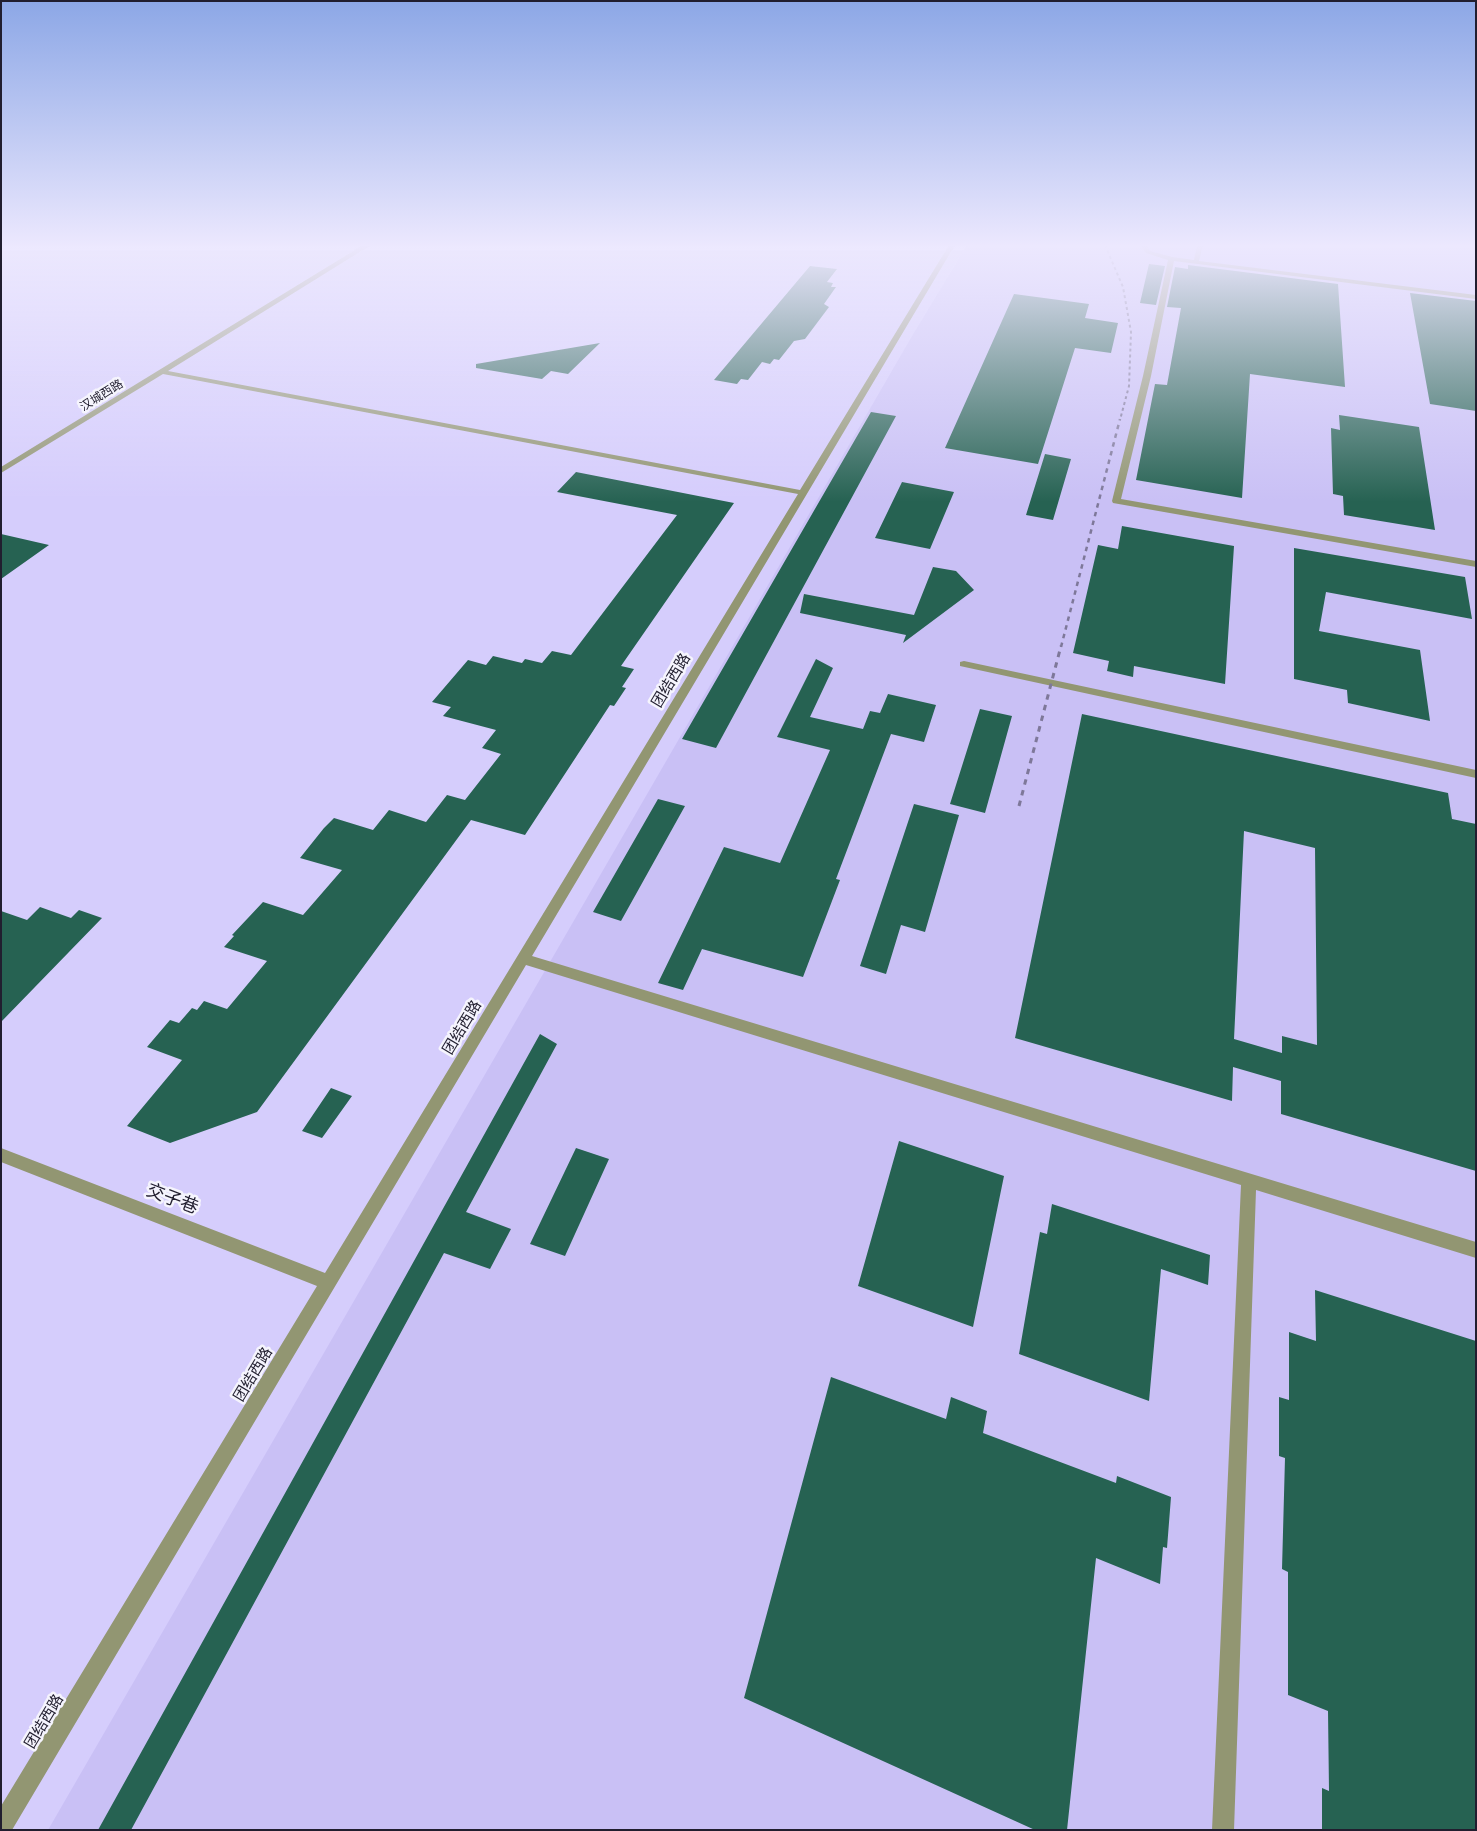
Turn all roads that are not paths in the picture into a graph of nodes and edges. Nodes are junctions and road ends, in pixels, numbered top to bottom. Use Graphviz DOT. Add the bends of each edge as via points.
graph roads {
  1 [pos="229,330"];
  2 [pos="901,330"];
  3 [pos="1156,330"];
  4 [pos="162,372"];
  5 [pos="1,471"];
  6 [pos="804,493"];
  7 [pos="1476,564"];
  8 [pos="964,664"];
  9 [pos="1476,774"];
  10 [pos="524,958"];
  11 [pos="1,1155"];
  12 [pos="1249,1180"];
  13 [pos="1476,1250"];
  14 [pos="329,1282"];
  15 [pos="1,1827"];
  16 [pos="1223,1830"];
  1 -- 4 [label="street, 汉城西路"];
  2 -- 6 [label="street, 团结西路"];
  3 -- 7 [label="street" via="1116,502"];
  4 -- 5 [label="street, 汉城西路"];
  4 -- 6 [label="street"];
  6 -- 10 [label="street, 团结西路"];
  8 -- 9 [label="street"];
  10 -- 12 [label="street"];
  10 -- 14 [label="street, 团结西路"];
  11 -- 14 [label="street, 交子巷"];
  12 -- 13 [label="street"];
  12 -- 16 [label="street"];
  14 -- 15 [label="street, 团结西路"];
}
